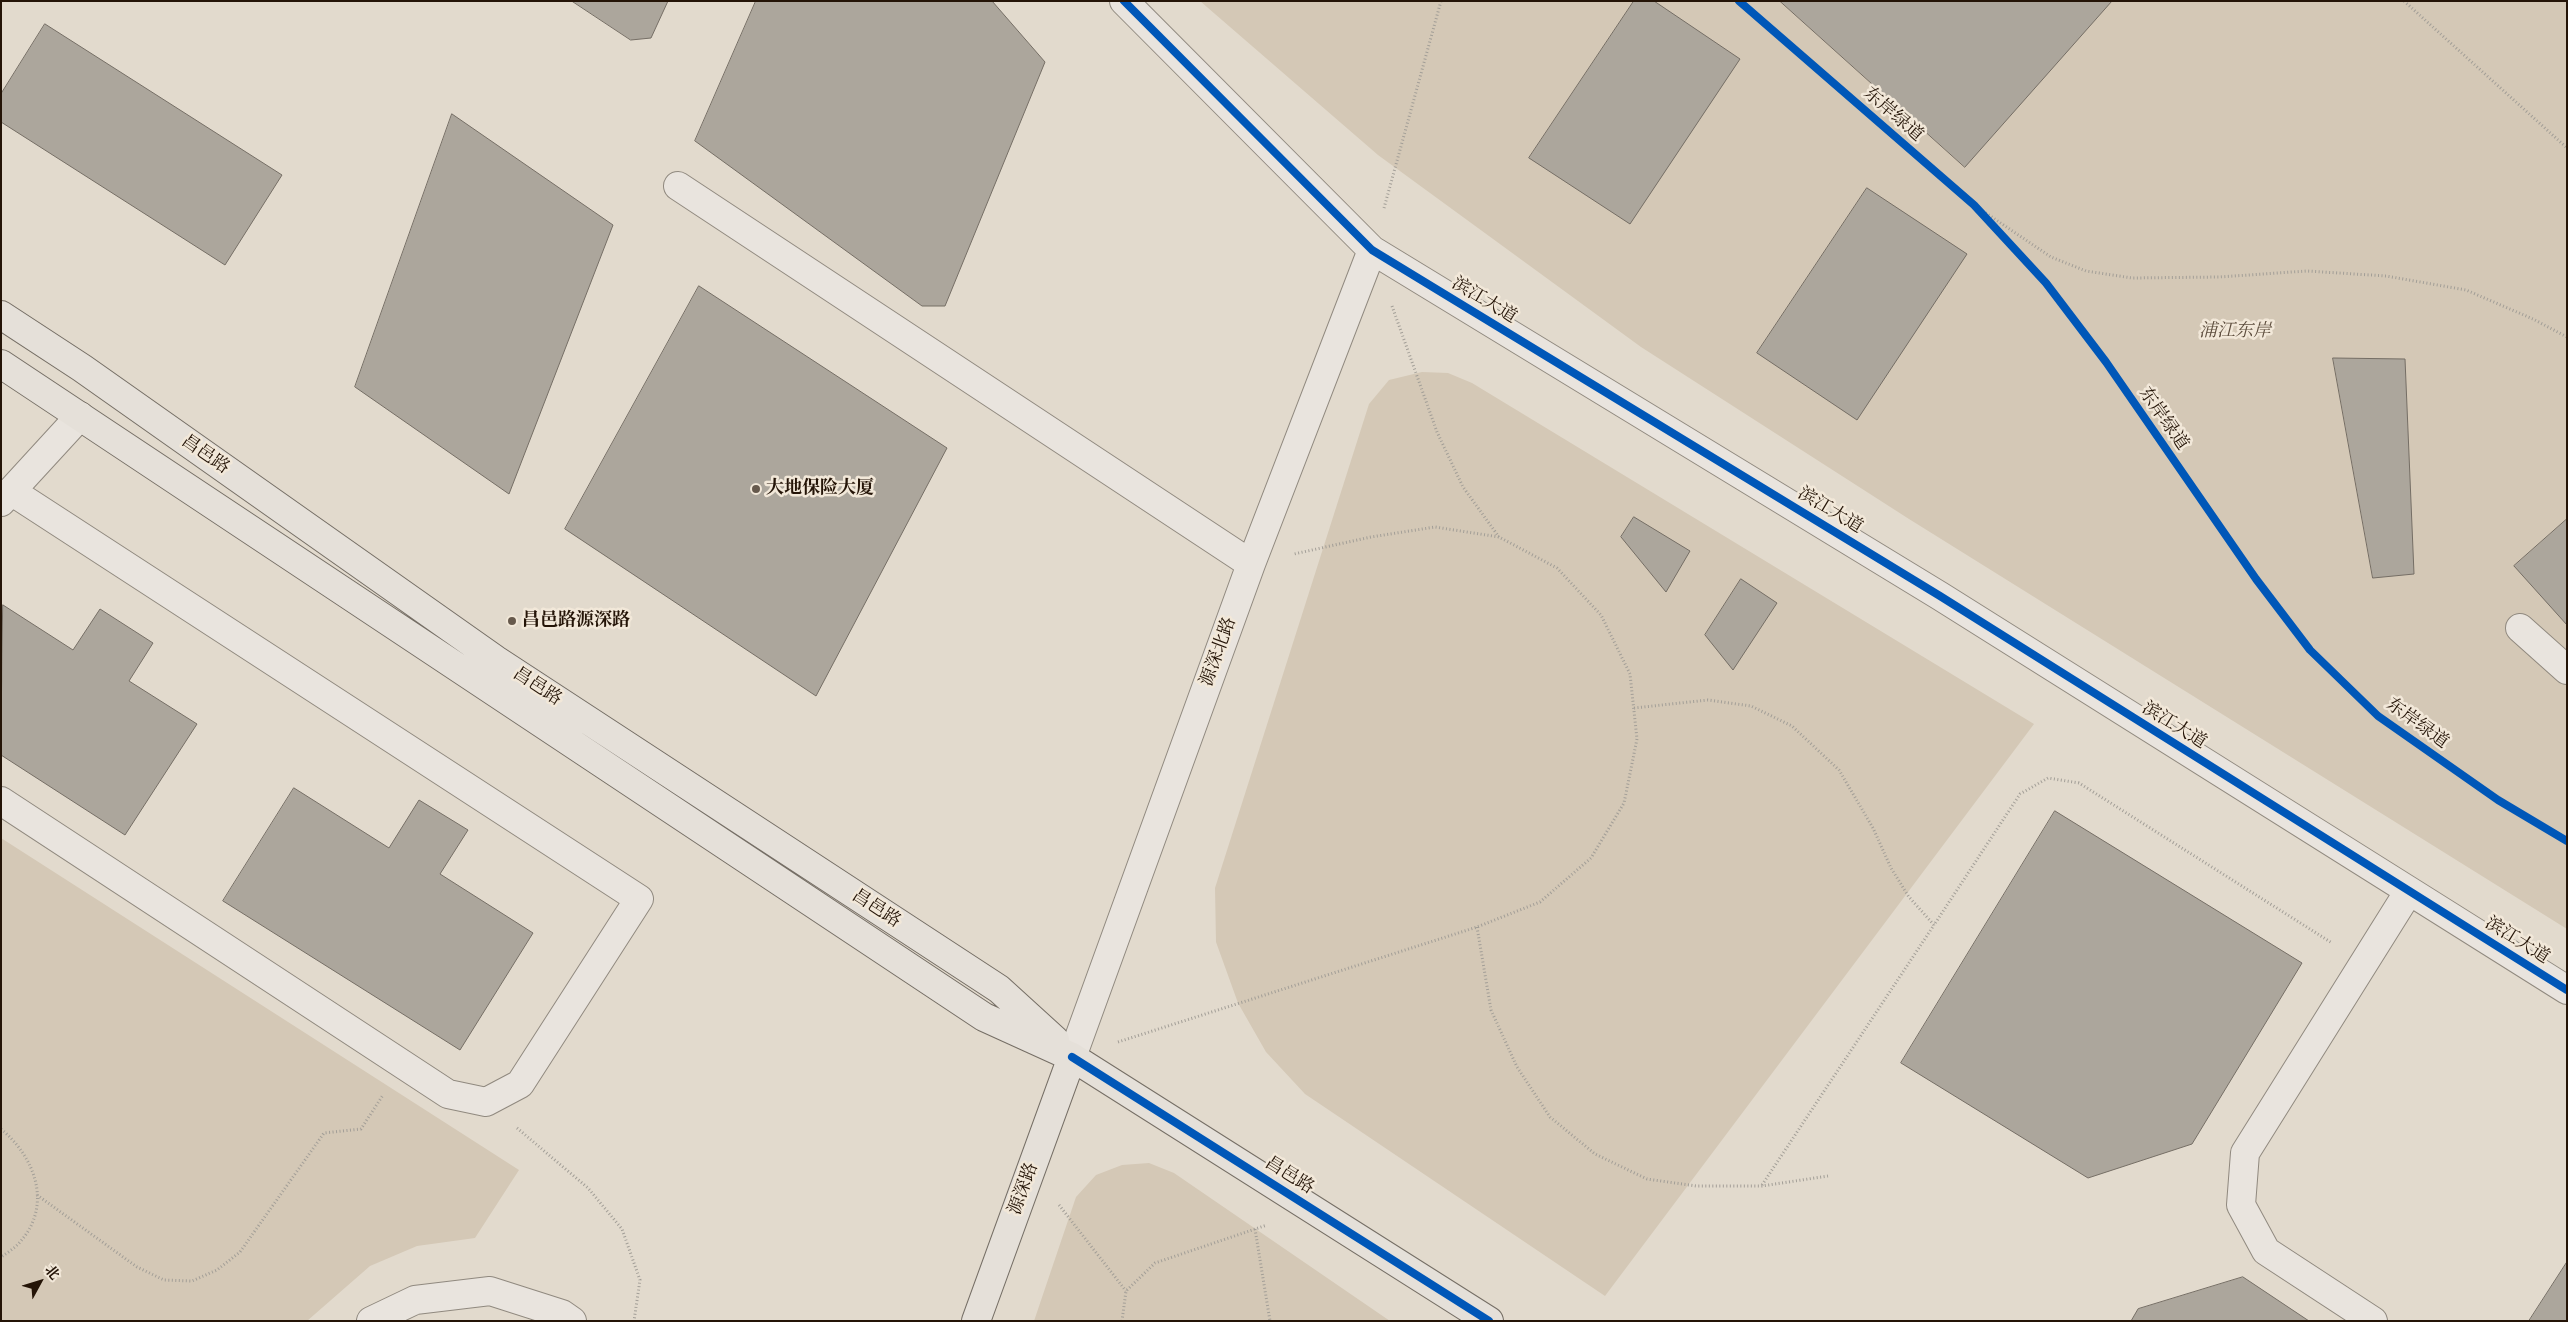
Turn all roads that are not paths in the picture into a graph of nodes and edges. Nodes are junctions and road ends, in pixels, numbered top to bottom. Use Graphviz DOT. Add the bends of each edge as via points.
graph roads {
  1 [pos="1124,1"];
  2 [pos="678,186"];
  3 [pos="1372,250"];
  4 [pos="1,315"];
  5 [pos="1,364"];
  6 [pos="80,416"];
  7 [pos="6,496"];
  8 [pos="1251,564"];
  9 [pos="2520,628"];
  10 [pos="2567,670"];
  11 [pos="1,801"];
  12 [pos="2409,891"];
  13 [pos="2567,990"];
  14 [pos="1072,1057"];
  15 [pos="371,1321"];
  16 [pos="572,1321"];
  17 [pos="976,1321"];
  18 [pos="1489,1321"];
  19 [pos="2373,1321"];
  1 -- 3 [label="street, 滨江大道"];
  2 -- 8 [label="street"];
  3 -- 8 [label="street, 源深北路"];
  3 -- 12 [label="street, 滨江大道" via="1940,596"];
  4 -- 14 [label="main road, 昌邑路" via="496,660 999,989"];
  5 -- 6 [label="main road, 昌邑路"];
  6 -- 7 [label="street"];
  6 -- 14 [label="main road, 昌邑路" via="984,1017"];
  7 -- 11 [label="street" via="639,899 520,1084 486,1102 448,1094"];
  8 -- 14 [label="street, 源深北路"];
  9 -- 10 [label="street"];
  12 -- 13 [label="street, 滨江大道"];
  12 -- 19 [label="street" via="2245,1153 2241,1205 2266,1251"];
  14 -- 17 [label="main road, 源深路"];
  14 -- 18 [label="main road, 昌邑路"];
  15 -- 16 [label="street" via="415,1300 490,1291 562,1314"];
}
